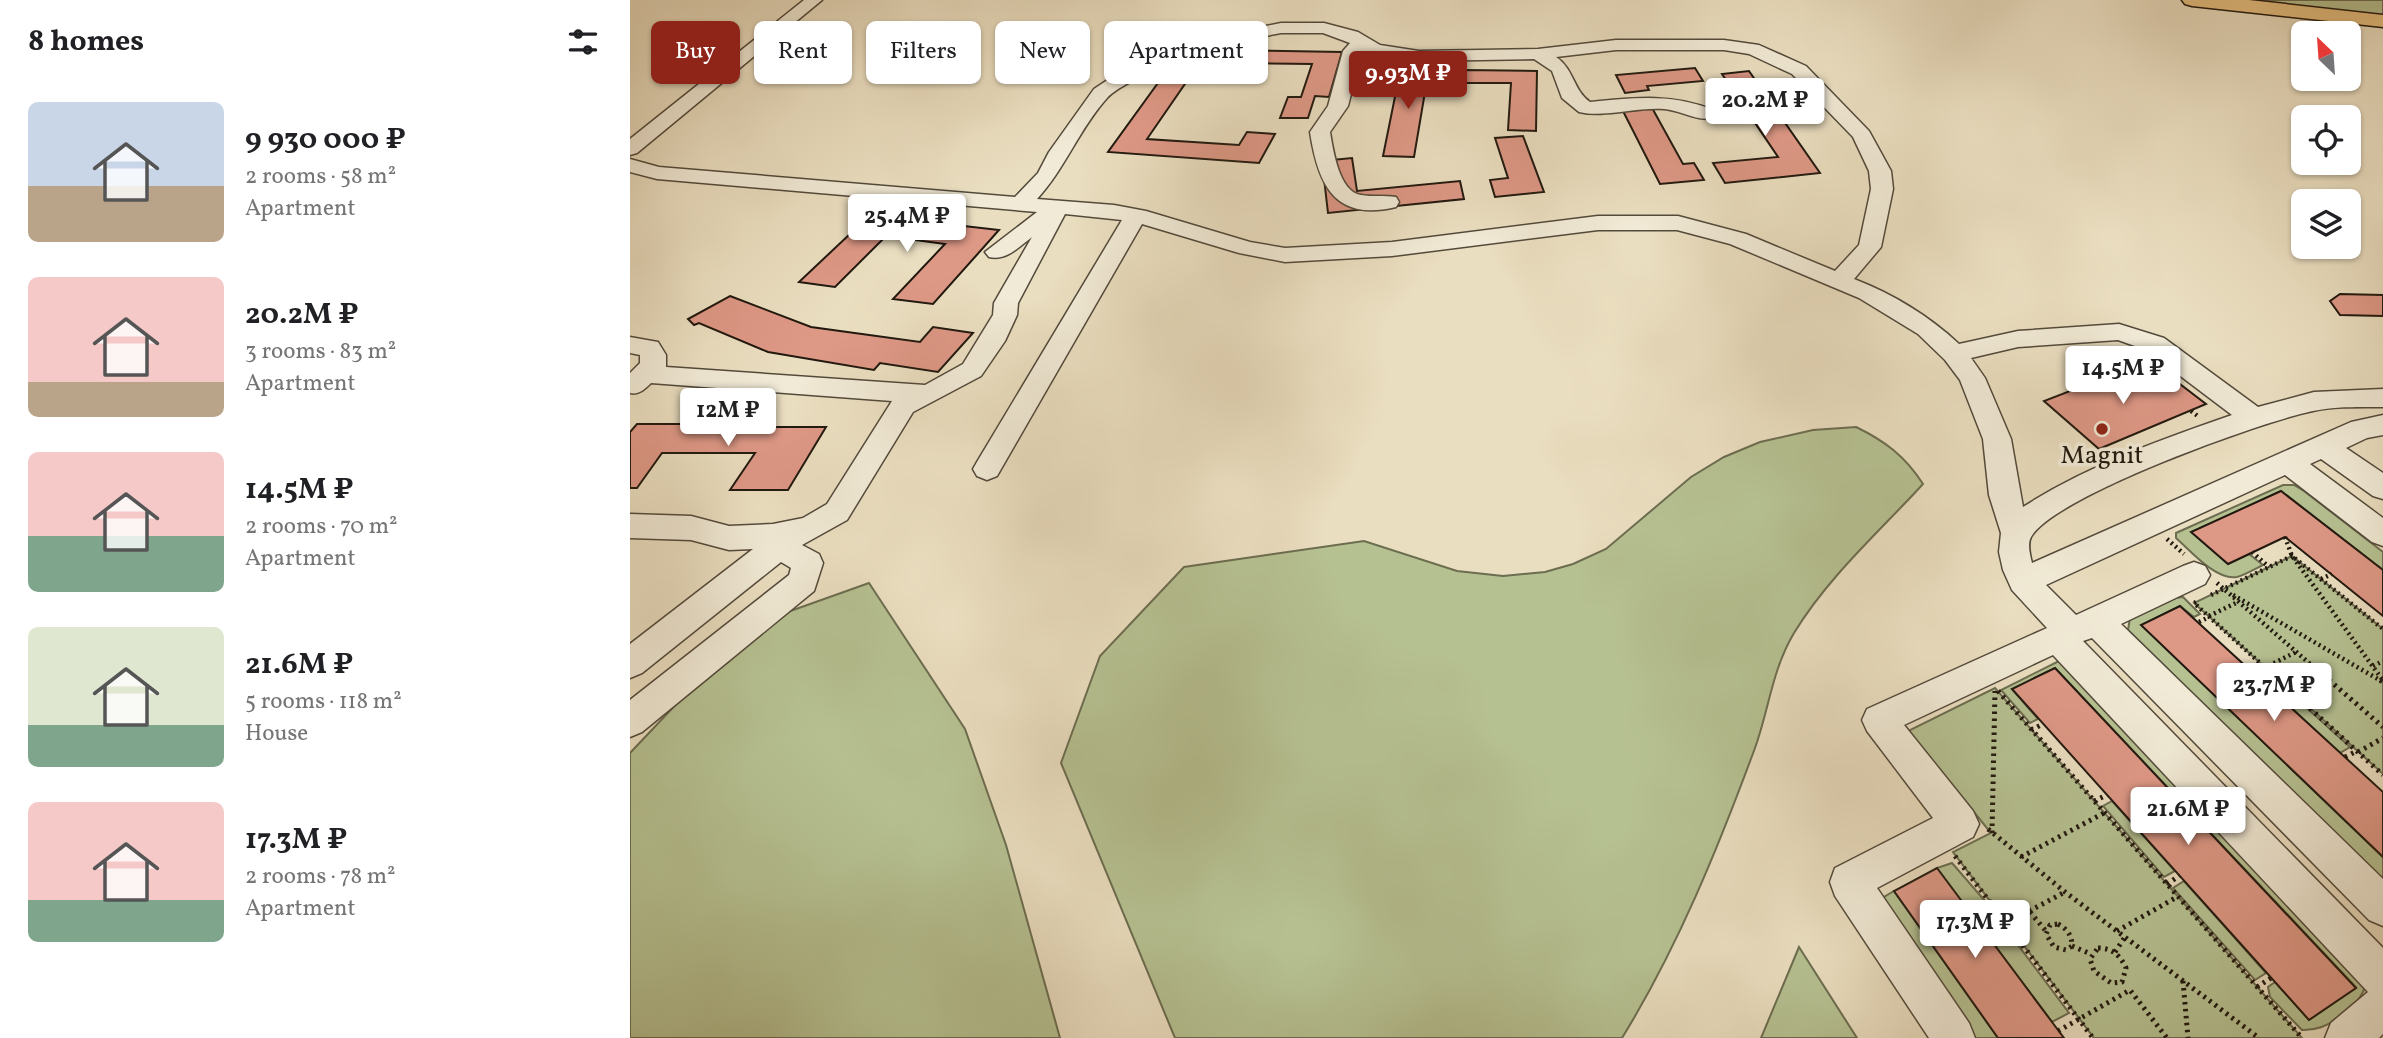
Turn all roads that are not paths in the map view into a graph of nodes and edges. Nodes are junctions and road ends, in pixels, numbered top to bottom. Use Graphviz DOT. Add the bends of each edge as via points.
graph roads {
  1 [pos="814,0"];
  2 [pos="2192,0"];
  3 [pos="2383,21"];
  4 [pos="1360,42"];
  5 [pos="1538,54"];
  6 [pos="1706,114"];
  7 [pos="630,149"];
  8 [pos="630,165"];
  9 [pos="1388,202"];
  10 [pos="1020,204"];
  11 [pos="1057,207"];
  12 [pos="1135,216"];
  13 [pos="997,252"];
  14 [pos="1840,280"];
  15 [pos="630,345"];
  16 [pos="1954,354"];
  17 [pos="638,380"];
  18 [pos="927,394"];
  19 [pos="2383,398"];
  20 [pos="2253,417"];
  21 [pos="2383,425"];
  22 [pos="2323,446"];
  23 [pos="2288,462"];
  24 [pos="987,469"];
  25 [pos="2383,488"];
  26 [pos="2376,519"];
  27 [pos="630,526"];
  28 [pos="2016,533"];
  29 [pos="789,538"];
  30 [pos="2200,572"];
  31 [pos="2023,580"];
  32 [pos="2075,630"];
  33 [pos="630,663"];
  34 [pos="630,721"];
  35 [pos="2383,906"];
  36 [pos="2383,978"];
  37 [pos="2383,1007"];
  38 [pos="1954,1038"];
  39 [pos="2346,1038"];
  1 -- 7 [label="lane"];
  2 -- 3 [label="main road"];
  4 -- 5 [label="lane" via="1376,50 1419,55"];
  4 -- 9 [label="lane" via="1352,51 1338,106 1320,132 1326,167 1345,197 1357,202"];
  4 -- 10 [label="lane" via="1324,28 1281,28 1228,39 1122,79 1095,100 1047,176"];
  5 -- 6 [label="lane" via="1560,68 1572,98 1586,108 1647,103"];
  5 -- 14 [label="lane" via="1616,45 1724,46 1753,49 1799,70 1862,135 1880,171 1882,189 1870,247"];
  8 -- 10 [label="lane" via="657,173"];
  10 -- 11 [label="lane"];
  11 -- 12 [label="lane"];
  11 -- 13 [label="lane"];
  11 -- 18 [label="lane" via="1006,303 1005,315 972,370"];
  12 -- 14 [label="lane" via="1285,255 1391,249 1598,223 1678,223 1738,239"];
  12 -- 24 [label="lane"];
  14 -- 16 [label="lane" via="1904,313"];
  15 -- 17 [label="lane" via="649,348 653,355 653,366"];
  16 -- 20 [label="lane" via="2018,339 2119,332 2155,344"];
  16 -- 28 [label="lane" via="1972,378 1997,439 2004,495"];
  17 -- 18 [label="lane"];
  18 -- 29 [label="lane" via="903,405 836,512"];
  19 -- 20 [label="lane" via="2315,401"];
  20 -- 28 [label="lane" via="2095,480 2033,514"];
  21 -- 22 [label="lane"];
  22 -- 23 [label="lane"];
  22 -- 25 [label="lane"];
  23 -- 26 [label="lane"];
  23 -- 31 [label="lane"];
  27 -- 29 [label="lane" via="691,528 729,538"];
  28 -- 31 [label="lane" via="2014,557"];
  29 -- 33 [label="lane"];
  29 -- 34 [label="lane" via="808,564 803,582"];
  30 -- 32 [label="lane"];
  31 -- 32 [label="lane"];
  32 -- 35 [label="lane"];
  32 -- 36 [label="lane"];
  32 -- 38 [label="lane" via="1879,720 1959,824 1849,882"];
  37 -- 39 [label="lane"];
}
